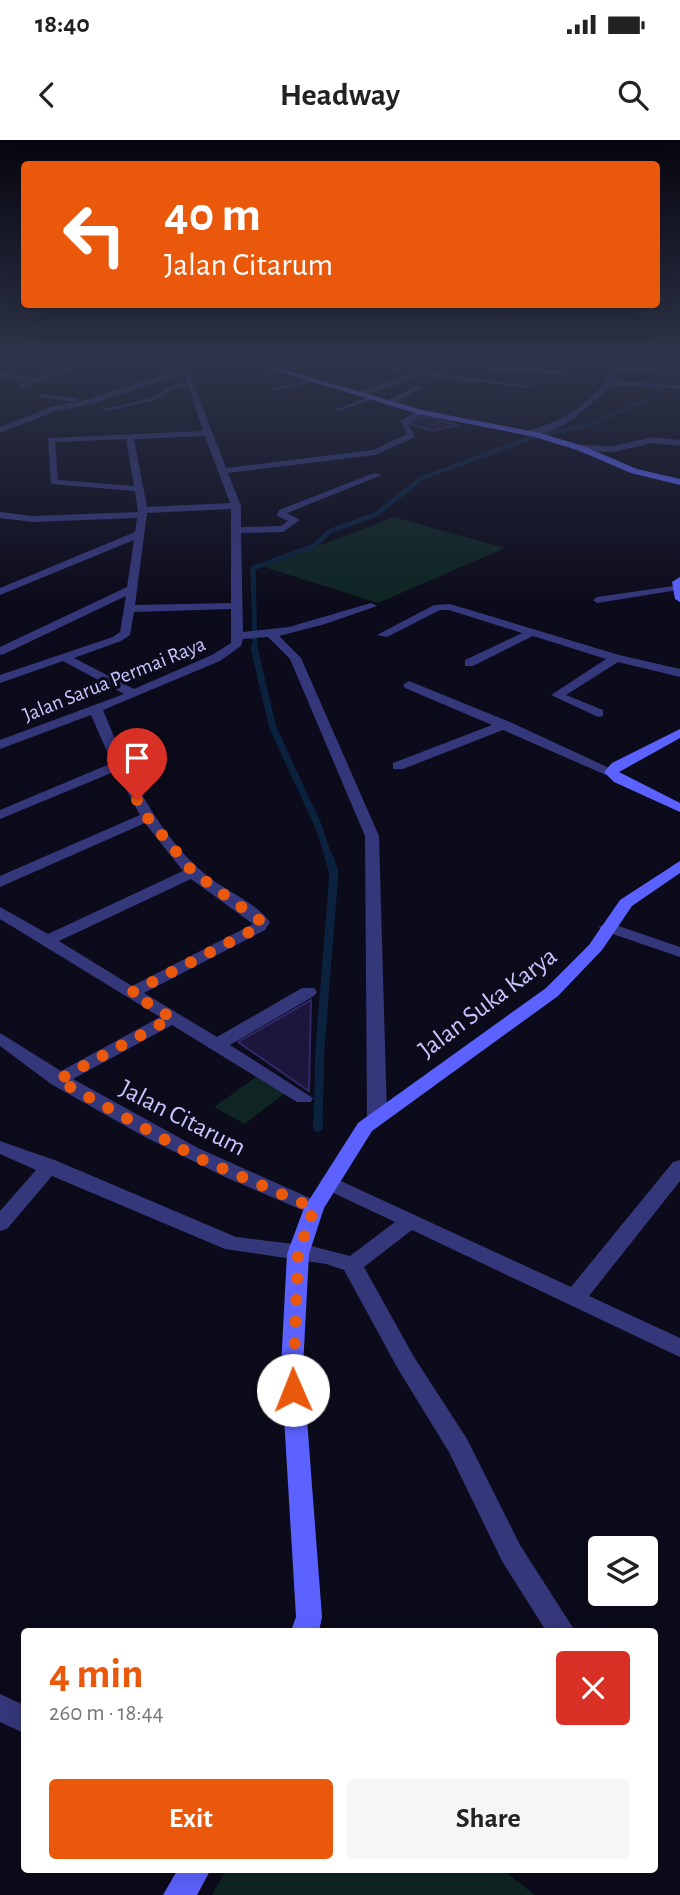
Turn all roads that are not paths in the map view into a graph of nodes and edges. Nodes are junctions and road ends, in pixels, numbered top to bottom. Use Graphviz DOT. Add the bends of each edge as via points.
graph roads {
  1 [pos="52,440"];
  2 [pos="130,440"];
  3 [pos="211,440"];
  4 [pos="401,440"];
  5 [pos="553,440"];
  6 [pos="680,443"];
  7 [pos="580,448"];
  8 [pos="222,471"];
  9 [pos="377,475"];
  10 [pos="680,482"];
  11 [pos="139,489"];
  12 [pos="236,506"];
  13 [pos="143,513"];
  14 [pos="0,515"];
  15 [pos="236,530"];
  16 [pos="141,533"];
  17 [pos="679,588"];
  18 [pos="132,589"];
  19 [pos="0,592"];
  20 [pos="597,600"];
  21 [pos="237,606"];
  22 [pos="371,606"];
  23 [pos="128,609"];
  24 [pos="533,632"];
  25 [pos="383,635"];
  26 [pos="242,636"];
  27 [pos="266,636"];
  28 [pos="0,651"];
  29 [pos="64,657"];
  30 [pos="616,658"];
  31 [pos="469,663"];
  32 [pos="680,673"];
  33 [pos="0,679"];
  34 [pos="409,685"];
  35 [pos="134,694"];
  36 [pos="96,710"];
  37 [pos="598,713"];
  38 [pos="505,725"];
  39 [pos="680,733"];
  40 [pos="0,745"];
  41 [pos="118,765"];
  42 [pos="398,766"];
  43 [pos="611,772"];
  44 [pos="680,808"];
  45 [pos="0,815"];
  46 [pos="147,817"];
  47 [pos="680,866"];
  48 [pos="193,872"];
  49 [pos="0,881"];
  50 [pos="0,912"];
  51 [pos="607,927"];
  52 [pos="46,941"];
  53 [pos="680,951"];
  54 [pos="308,992"];
  55 [pos="131,993"];
  56 [pos="172,1018"];
  57 [pos="0,1038"];
  58 [pos="216,1045"];
  59 [pos="58,1080"];
  60 [pos="304,1098"];
  61 [pos="377,1116"];
  62 [pos="0,1147"];
  63 [pos="50,1166"];
  64 [pos="680,1167"];
  65 [pos="330,1183"];
  66 [pos="314,1208"];
  67 [pos="411,1221"];
  68 [pos="0,1224"];
  69 [pos="298,1254"];
  70 [pos="352,1265"];
  71 [pos="575,1298"];
  72 [pos="680,1348"];
  73 [pos="306,1628"];
  74 [pos="559,1628"];
  75 [pos="0,1707"];
  76 [pos="21,1718"];
  77 [pos="193,1873"];
  78 [pos="179,1895"];
  1 -- 11 [label="street" via="54,482"];
  2 -- 11 [label="street"];
  3 -- 8 [label="street, Jalan Sarua Permai Raya"];
  4 -- 8 [label="street" via="375,452"];
  5 -- 7 [label="street"];
  6 -- 7 [label="street" via="653,440 613,449"];
  7 -- 10 [label="street" via="634,471"];
  8 -- 12 [label="street, Jalan Sarua Permai Raya"];
  9 -- 15 [label="street" via="282,512 295,520 286,528"];
  11 -- 13 [label="street"];
  12 -- 13 [label="street"];
  12 -- 15 [label="street, Jalan Sarua Permai Raya"];
  13 -- 14 [label="street" via="33,519"];
  13 -- 16 [label="street"];
  15 -- 21 [label="street, Jalan Sarua Permai Raya"];
  16 -- 18 [label="street"];
  16 -- 19 [label="street"];
  17 -- 20 [label="lane"];
  18 -- 23 [label="street"];
  18 -- 28 [label="street"];
  21 -- 23 [label="street"];
  21 -- 26 [label="street, Jalan Sarua Permai Raya"];
  22 -- 27 [label="street"];
  23 -- 29 [label="street" via="126,633"];
  24 -- 25 [label="street" via="444,607"];
  24 -- 30 [label="street"];
  24 -- 31 [label="street"];
  26 -- 27 [label="street"];
  26 -- 35 [label="street, Jalan Sarua Permai Raya" via="230,651"];
  27 -- 61 [label="street" via="295,659 372,836"];
  29 -- 33 [label="street"];
  29 -- 35 [label="street"];
  30 -- 32 [label="street"];
  30 -- 37 [label="street" via="557,695"];
  34 -- 38 [label="street"];
  35 -- 36 [label="street, Jalan Sarua Permai Raya"];
  36 -- 40 [label="street, Jalan Sarua Permai Raya"];
  36 -- 41 [label="street"];
  38 -- 42 [label="street"];
  38 -- 43 [label="street"];
  39 -- 43 [label="street"];
  41 -- 45 [label="street"];
  41 -- 46 [label="street"];
  43 -- 44 [label="street"];
  46 -- 48 [label="street"];
  46 -- 49 [label="street"];
  47 -- 51 [label="street, Jalan Suka Karya" via="626,903"];
  48 -- 52 [label="street"];
  48 -- 55 [label="street" via="262,922"];
  50 -- 52 [label="street"];
  51 -- 53 [label="street"];
  51 -- 61 [label="street, Jalan Suka Karya" via="596,947 552,992"];
  52 -- 55 [label="street"];
  54 -- 58 [label="street"];
  55 -- 56 [label="street"];
  56 -- 58 [label="street"];
  56 -- 59 [label="street"];
  57 -- 59 [label="street, Jalan Citarum"];
  58 -- 60 [label="street"];
  59 -- 66 [label="street, Jalan Citarum" via="196,1157"];
  61 -- 65 [label="street, Jalan Suka Karya" via="365,1127"];
  62 -- 63 [label="street"];
  63 -- 68 [label="street"];
  63 -- 69 [label="street" via="232,1244"];
  64 -- 71 [label="street"];
  65 -- 66 [label="street, Jalan Suka Karya"];
  65 -- 67 [label="street"];
  66 -- 69 [label="street, Jalan Suka Karya"];
  67 -- 70 [label="street"];
  67 -- 71 [label="street"];
  69 -- 70 [label="street" via="338,1257"];
  69 -- 73 [label="street, Jalan Suka Karya" via="292,1367 309,1617"];
  70 -- 74 [label="street" via="458,1447 511,1553"];
  71 -- 72 [label="street"];
  75 -- 76 [label="street"];
  77 -- 78 [label="street"];
}
